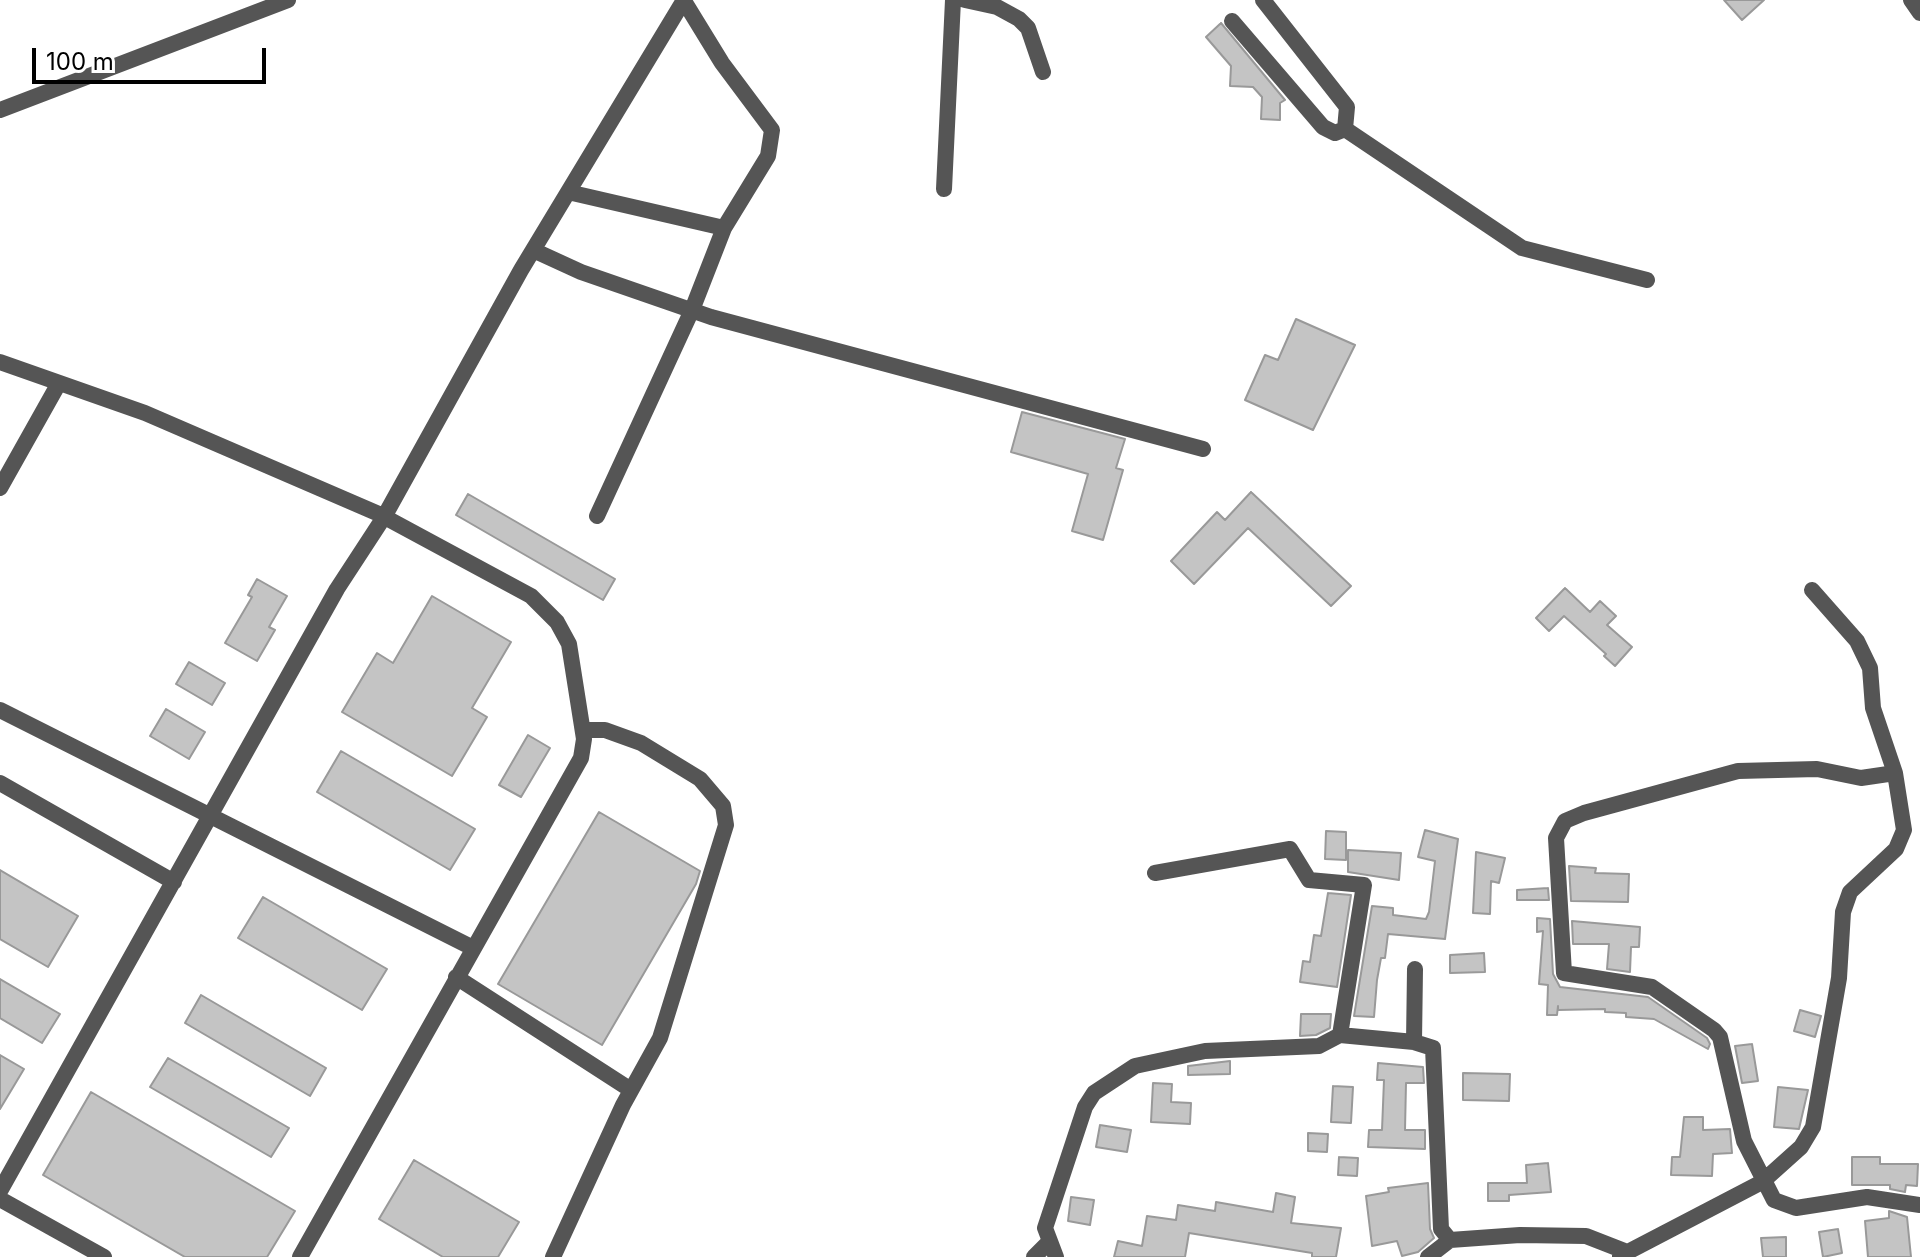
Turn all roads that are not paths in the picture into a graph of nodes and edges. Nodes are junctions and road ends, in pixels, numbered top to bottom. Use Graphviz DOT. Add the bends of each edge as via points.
graph roads {
  1 [pos="288,0"];
  2 [pos="684,0"];
  3 [pos="953,0"];
  4 [pos="965,0"];
  5 [pos="1263,0"];
  6 [pos="1911,0"];
  7 [pos="1920,13"];
  8 [pos="1232,21"];
  9 [pos="1043,72"];
  10 [pos="0,110"];
  11 [pos="1345,129"];
  12 [pos="944,189"];
  13 [pos="568,192"];
  14 [pos="724,228"];
  15 [pos="533,250"];
  16 [pos="1647,280"];
  17 [pos="692,310"];
  18 [pos="0,362"];
  19 [pos="59,383"];
  20 [pos="1203,449"];
  21 [pos="0,488"];
  22 [pos="597,516"];
  23 [pos="384,517"];
  24 [pos="1812,590"];
  25 [pos="0,710"];
  26 [pos="583,730"];
  27 [pos="1895,773"];
  28 [pos="0,783"];
  29 [pos="210,816"];
  30 [pos="1155,873"];
  31 [pos="174,882"];
  32 [pos="473,948"];
  33 [pos="1415,969"];
  34 [pos="456,977"];
  35 [pos="1340,1035"];
  36 [pos="1414,1042"];
  37 [pos="631,1090"];
  38 [pos="1762,1182"];
  39 [pos="0,1191"];
  40 [pos="0,1199"];
  41 [pos="1920,1205"];
  42 [pos="1450,1240"];
  43 [pos="1052,1250"];
  44 [pos="1623,1255"];
  45 [pos="104,1257"];
  46 [pos="300,1257"];
  47 [pos="553,1257"];
  48 [pos="1034,1257"];
  49 [pos="1428,1257"];
  1 -- 10 [label="street"];
  2 -- 13 [label="street"];
  2 -- 14 [label="street" via="772,130 768,156"];
  3 -- 12 [label="street"];
  4 -- 9 [label="street" via="997,7 1019,19 1028,28"];
  5 -- 11 [label="street" via="1347,107"];
  6 -- 7 [label="street"];
  8 -- 11 [label="street" via="1323,127 1335,133"];
  11 -- 16 [label="street" via="1522,248"];
  13 -- 14 [label="street"];
  13 -- 15 [label="street"];
  14 -- 17 [label="street"];
  15 -- 17 [label="street"];
  15 -- 23 [label="street"];
  17 -- 20 [label="street"];
  17 -- 22 [label="street"];
  18 -- 19 [label="street"];
  19 -- 21 [label="street"];
  19 -- 23 [label="street" via="145,413"];
  23 -- 26 [label="street" via="531,596 557,622 569,644"];
  23 -- 29 [label="street" via="337,589"];
  24 -- 27 [label="street" via="1864,654 1873,708"];
  25 -- 29 [label="street"];
  26 -- 32 [label="street" via="581,758"];
  26 -- 37 [label="street" via="605,730 641,743 700,779 723,806 726,825 660,1038"];
  27 -- 38 [label="street" via="1904,830 1896,849 1850,892 1843,912 1839,978 1813,1127 1801,1147"];
  27 -- 38 [label="street" via="1861,778 1817,769 1738,771 1584,813 1565,821 1556,838 1564,973 1652,987 1714,1030 1744,1141"];
  28 -- 31 [label="street"];
  29 -- 31 [label="street"];
  29 -- 32 [label="street"];
  30 -- 35 [label="street" via="1290,849 1309,880 1364,885"];
  31 -- 39 [label="street"];
  32 -- 34 [label="street"];
  33 -- 36 [label="street"];
  34 -- 37 [label="street"];
  34 -- 46 [label="street"];
  35 -- 36 [label="street"];
  35 -- 43 [label="street" via="1319,1046 1205,1051 1135,1066 1094,1093 1045,1228"];
  36 -- 42 [label="street" via="1433,1048 1441,1229"];
  37 -- 47 [label="street"];
  38 -- 41 [label="street" via="1774,1200 1796,1208 1867,1197"];
  38 -- 44 [label="street"];
  40 -- 45 [label="street"];
  42 -- 44 [label="street" via="1586,1236"];
  42 -- 49 [label="street"];
  43 -- 48 [label="street"];
}
